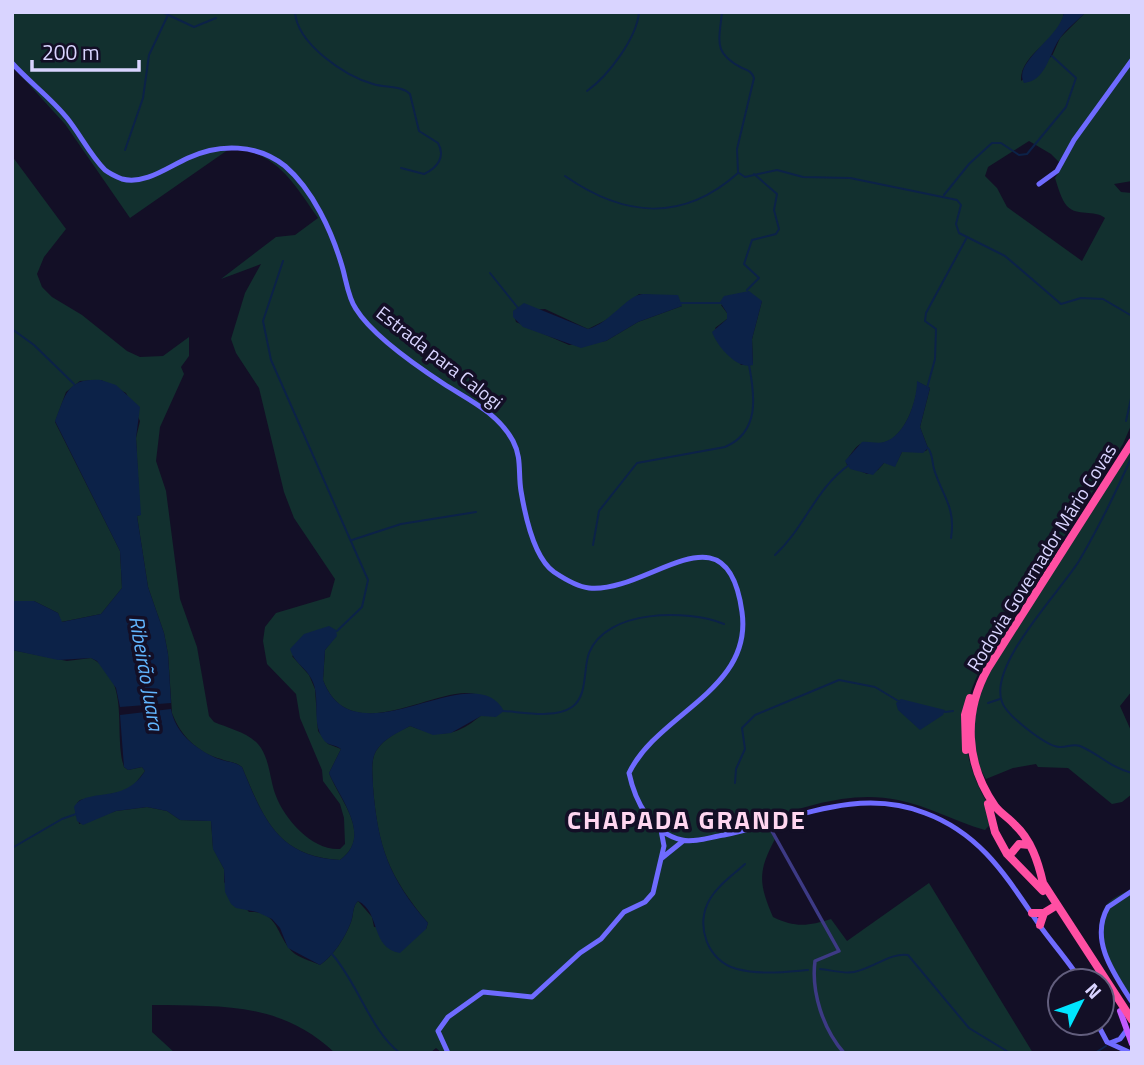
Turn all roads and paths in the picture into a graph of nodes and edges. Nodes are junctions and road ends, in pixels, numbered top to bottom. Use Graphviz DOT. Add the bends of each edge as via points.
graph roads {
  1 [pos="1132,60"];
  2 [pos="12,63"];
  3 [pos="1039,184"];
  4 [pos="1132,432"];
  5 [pos="1132,443"];
  6 [pos="768,823"];
  7 [pos="661,830"];
  8 [pos="683,841"];
  9 [pos="1029,845"];
  10 [pos="1009,856"];
  11 [pos="662,858"];
  12 [pos="1132,891"];
  13 [pos="1055,906"];
  14 [pos="1032,913"];
  15 [pos="1044,913"];
  16 [pos="1040,925"];
  17 [pos="1072,967"];
  18 [pos="1092,967"];
  19 [pos="1132,1002"];
  20 [pos="1116,1005"];
  21 [pos="1131,1019"];
  22 [pos="1129,1030"];
  23 [pos="1102,1037"];
  24 [pos="1110,1044"];
  25 [pos="1132,1044"];
  26 [pos="448,1053"];
  27 [pos="844,1053"];
  28 [pos="1131,1053"];
  1 -- 3 [label="street" via="1057,171"];
  2 -- 7 [label="street, Estrada para Calogi" via="68,119 106,172 124,180 150,177 192,156 239,146 263,152 286,167 311,198 335,243 355,308 405,354 480,405 512,439 521,461 520,490 534,545 542,562 555,573 586,588 605,588 698,555 714,558 725,567 742,611 741,650 708,693 656,734 629,773 641,810"];
  4 -- 10 [label="highway, Rodovia Governador Mário Covas" via="981,673 965,715 967,755 992,811 995,832"];
  5 -- 9 [label="highway, Rodovia Governador Mário Covas" via="992,661 975,695 970,730 977,771 996,808 1017,826"];
  6 -- 8 [label="street"];
  6 -- 14 [label="street" via="863,801 914,809 955,827 980,845 1004,870"];
  6 -- 27 [label="street" via="839,951 815,961 813,982 823,1015"];
  7 -- 8 [label="street, Estrada para Calogi"];
  7 -- 11 [label="street"];
  8 -- 11 [label="street"];
  9 -- 10 [label="highway" via="1019,844"];
  9 -- 13 [label="highway, Rodovia Governador Mário Covas"];
  10 -- 13 [label="highway"];
  11 -- 26 [label="street" via="657,882 645,902 624,912 601,939 532,997 483,992 448,1017 438,1031"];
  12 -- 19 [label="street" via="1108,906 1102,935 1108,964"];
  13 -- 15 [label="highway"];
  13 -- 18 [label="highway"];
  13 -- 21 [label="highway, Rodovia Governador Mário Covas"];
  14 -- 15 [label="highway"];
  14 -- 16 [label="street"];
  15 -- 16 [label="highway"];
  16 -- 17 [label="street"];
  20 -- 22 [label="highway"];
  22 -- 24 [label="street"];
  22 -- 25 [label="main road"];
  23 -- 24 [label="street"];
  24 -- 28 [label="street"];
}
